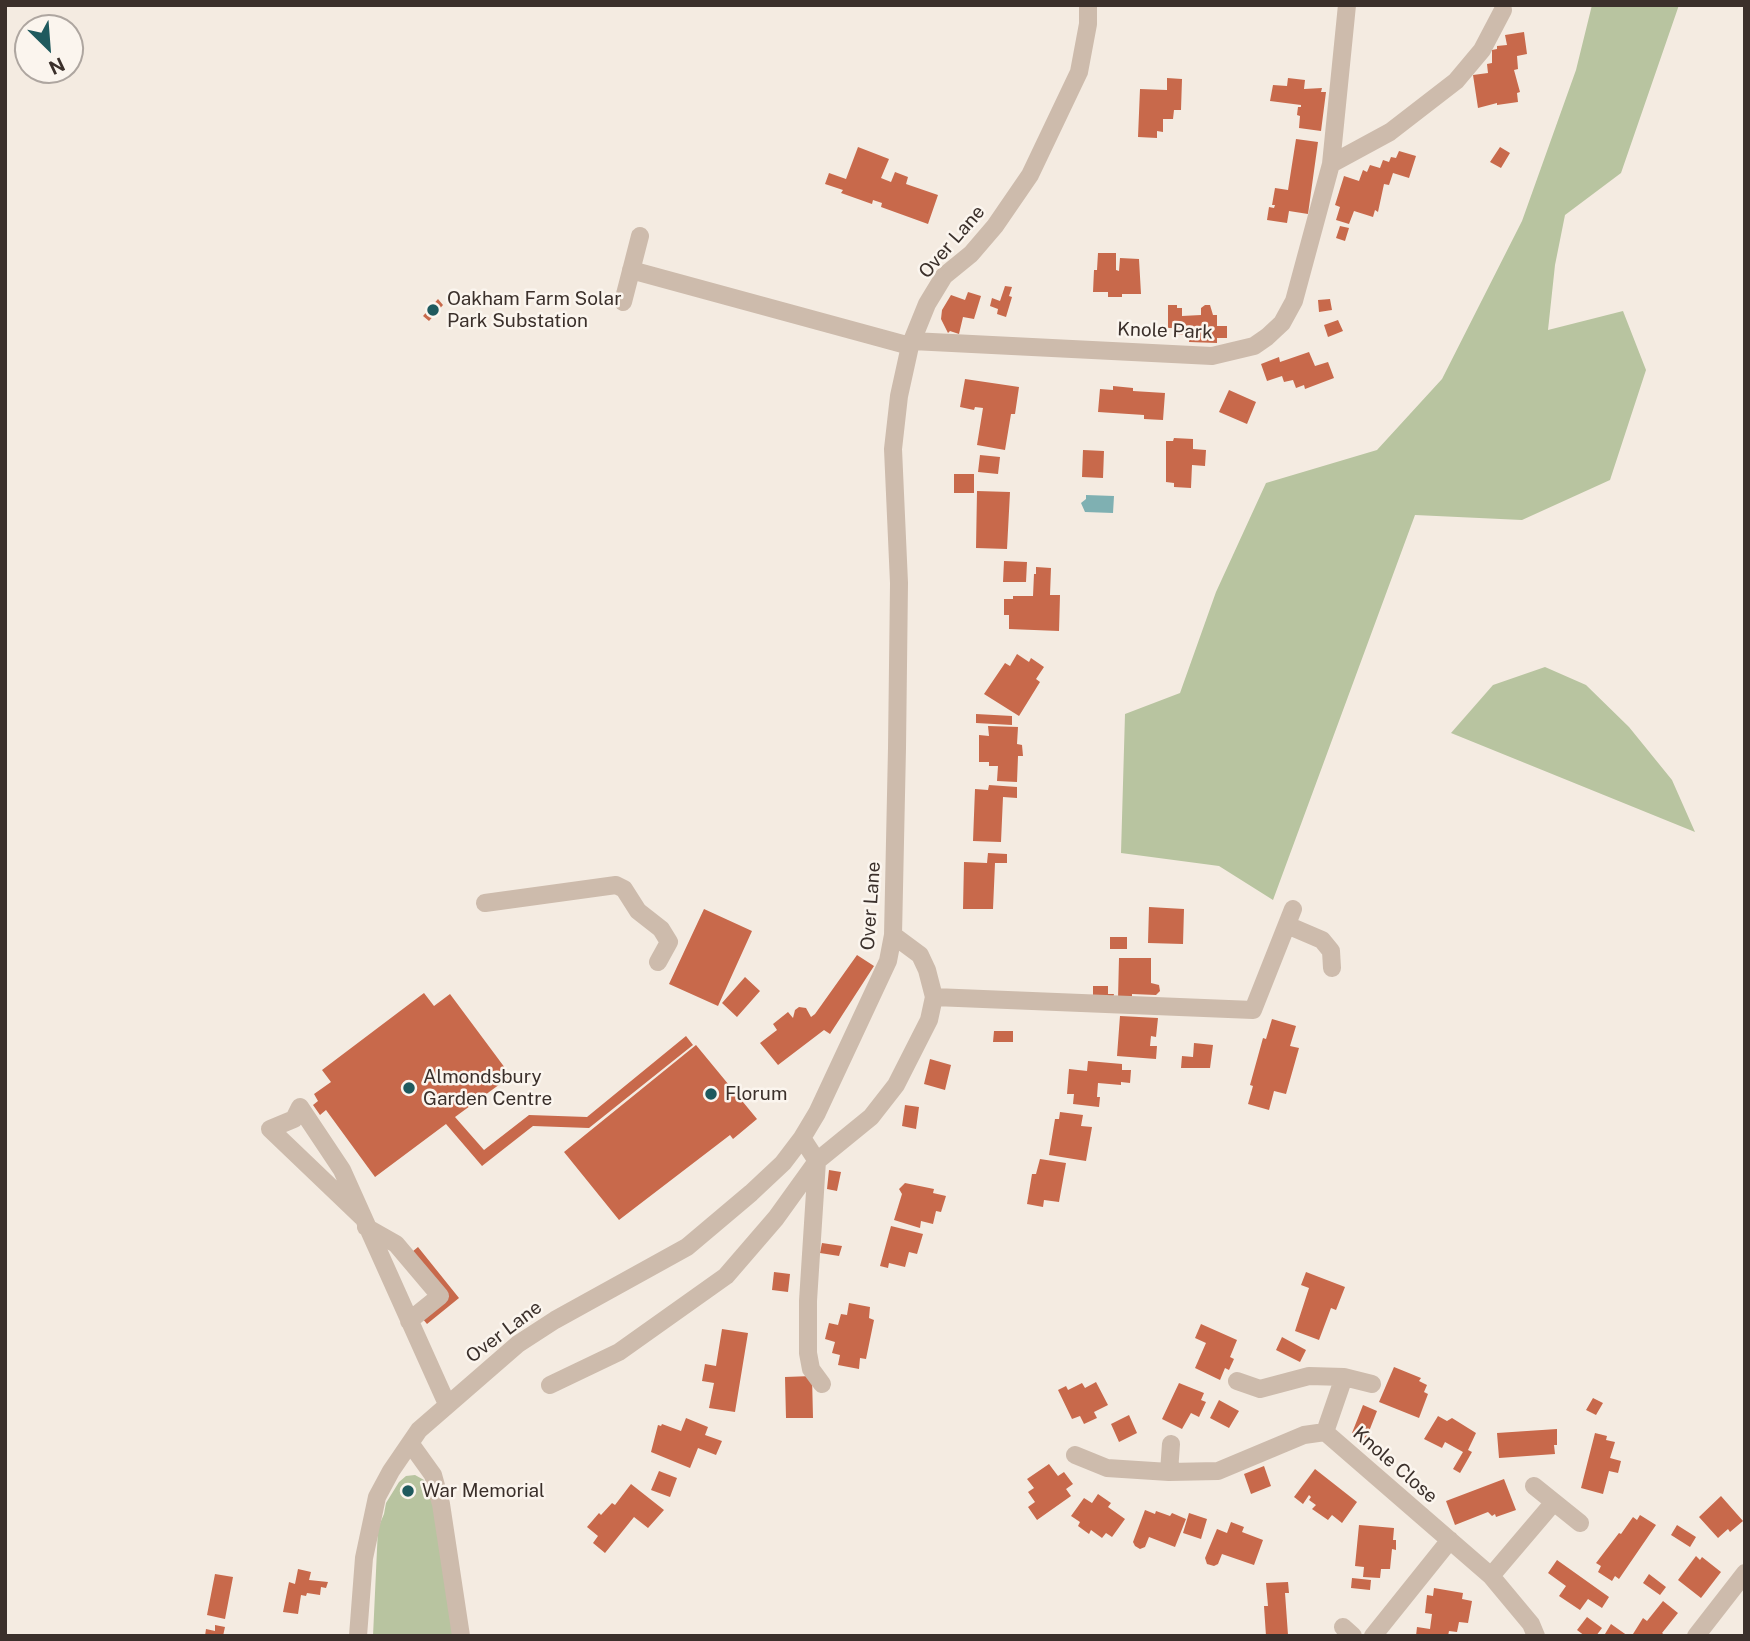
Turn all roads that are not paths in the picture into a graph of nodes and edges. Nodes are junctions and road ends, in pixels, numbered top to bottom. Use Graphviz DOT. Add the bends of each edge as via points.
graph roads {
  1 [pos="1088,5"];
  2 [pos="1347,5"];
  3 [pos="1503,10"];
  4 [pos="1331,164"];
  5 [pos="640,236"];
  6 [pos="631,270"];
  7 [pos="623,302"];
  8 [pos="911,343"];
  9 [pos="485,903"];
  10 [pos="893,935"];
  11 [pos="658,962"];
  12 [pos="1332,968"];
  13 [pos="934,998"];
  14 [pos="803,1138"];
  15 [pos="817,1161"];
  16 [pos="364,1222"];
  17 [pos="409,1321"];
  18 [pos="1344,1377"];
  19 [pos="1237,1381"];
  20 [pos="822,1384"];
  21 [pos="1372,1384"];
  22 [pos="550,1385"];
  23 [pos="447,1404"];
  24 [pos="1325,1432"];
  25 [pos="410,1443"];
  26 [pos="1171,1444"];
  27 [pos="1075,1455"];
  28 [pos="1169,1472"];
  29 [pos="1534,1486"];
  30 [pos="1554,1502"];
  31 [pos="1580,1523"];
  32 [pos="1450,1540"];
  33 [pos="1745,1573"];
  34 [pos="1491,1576"];
  35 [pos="358,1636"];
  36 [pos="461,1636"];
  37 [pos="1373,1636"];
  38 [pos="1536,1636"];
  39 [pos="1696,1636"];
  1 -- 8 [label="street, Over Lane" via="1079,72 1030,175 995,226 944,276"];
  2 -- 4 [label="street, Knole Park"];
  3 -- 4 [label="street" via="1482,50 1456,81 1390,132"];
  4 -- 8 [label="street, Knole Park" via="1294,301 1282,323 1254,346 1212,356"];
  5 -- 6 [label="street"];
  6 -- 7 [label="street"];
  6 -- 8 [label="street, Knole Park"];
  8 -- 10 [label="street, Over Lane" via="893,449 899,583"];
  9 -- 11 [label="street" via="616,885 624,888 638,911 661,929 669,942"];
  10 -- 13 [label="street" via="920,956"];
  10 -- 14 [label="street, Over Lane" via="888,961"];
  12 -- 13 [label="street" via="1331,951 1322,940 1290,917 1253,1010"];
  13 -- 15 [label="street" via="929,1020 896,1085 871,1117"];
  14 -- 15 [label="street"];
  14 -- 23 [label="street, Over Lane" via="751,1193 687,1247 518,1344"];
  15 -- 20 [label="street" via="808,1353 811,1369"];
  15 -- 22 [label="street" via="726,1276 619,1352"];
  16 -- 16 [label="street" via="342,1170 300,1107 294,1119 270,1129"];
  16 -- 17 [label="street"];
  16 -- 17 [label="street" via="396,1244 440,1296"];
  17 -- 23 [label="street"];
  18 -- 19 [label="street" via="1309,1376 1259,1389"];
  18 -- 21 [label="street"];
  18 -- 24 [label="street, Knole Close"];
  23 -- 25 [label="street, Over Lane"];
  24 -- 28 [label="street" via="1304,1435 1218,1471"];
  24 -- 32 [label="street, Knole Close"];
  25 -- 35 [label="street, Over Lane" via="377,1497 364,1558"];
  25 -- 36 [label="street" via="433,1475 441,1504"];
  26 -- 28 [label="street"];
  27 -- 28 [label="street" via="1107,1468"];
  29 -- 30 [label="street"];
  30 -- 31 [label="street"];
  30 -- 34 [label="street"];
  32 -- 34 [label="street, Knole Close"];
  32 -- 37 [label="street"];
  33 -- 39 [label="street"];
  34 -- 38 [label="street, Knole Close"];
}
